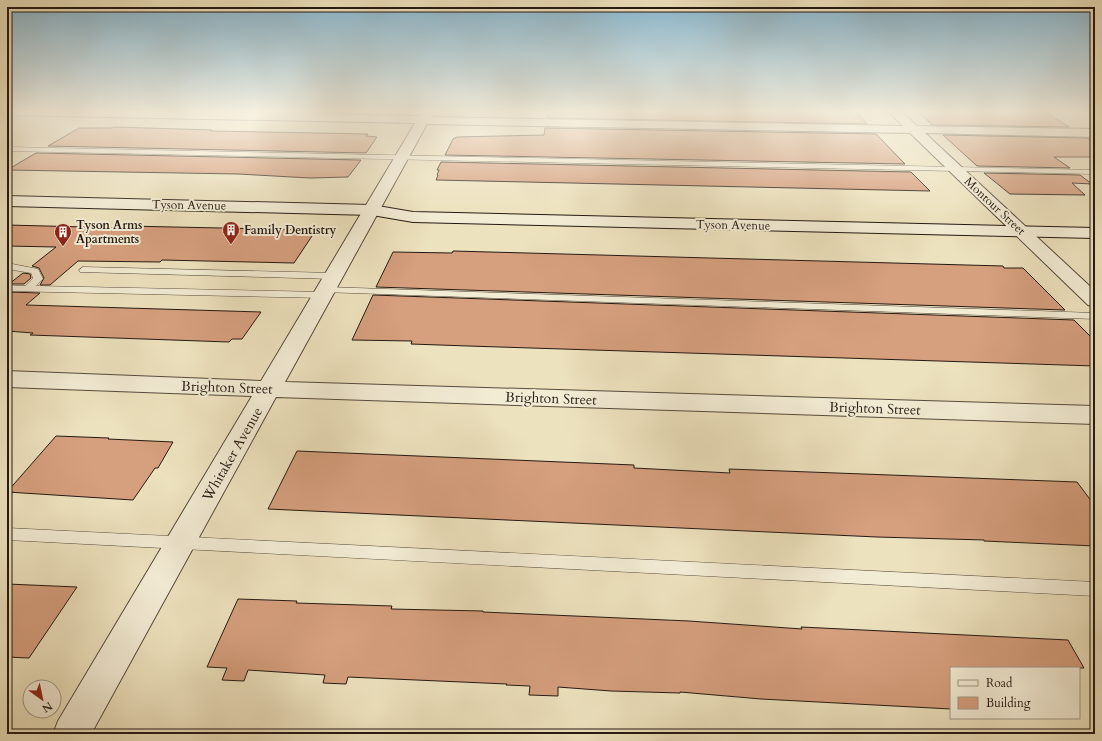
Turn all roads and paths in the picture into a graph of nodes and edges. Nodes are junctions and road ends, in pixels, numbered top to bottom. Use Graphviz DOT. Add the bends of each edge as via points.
graph roads {
  1 [pos="409,146"];
  2 [pos="931,146"];
  3 [pos="7,149"];
  4 [pos="402,158"];
  5 [pos="956,169"];
  6 [pos="1095,172"];
  7 [pos="7,201"];
  8 [pos="372,210"];
  9 [pos="691,217"];
  10 [pos="1007,218"];
  11 [pos="1095,220"];
  12 [pos="1021,231"];
  13 [pos="1095,233"];
  14 [pos="7,266"];
  15 [pos="84,270"];
  16 [pos="328,287"];
  17 [pos="7,288"];
  18 [pos="28,288"];
  19 [pos="1095,301"];
  20 [pos="1095,316"];
  21 [pos="7,379"];
  22 [pos="269,389"];
  23 [pos="1095,416"];
  24 [pos="7,534"];
  25 [pos="182,542"];
  26 [pos="1095,588"];
  27 [pos="71,734"];
  1 -- 4 [label="street, Whitaker Avenue"];
  2 -- 5 [label="street, Montour Street"];
  3 -- 4 [label="lane"];
  4 -- 5 [label="lane"];
  4 -- 8 [label="street, Whitaker Avenue"];
  5 -- 6 [label="lane"];
  5 -- 10 [label="street, Montour Street"];
  7 -- 8 [label="street, Tyson Avenue"];
  8 -- 9 [label="street, Tyson Avenue" via="413,217"];
  8 -- 16 [label="street, Whitaker Avenue"];
  9 -- 10 [label="street, Tyson Avenue"];
  9 -- 12 [label="street, Tyson Avenue"];
  10 -- 11 [label="street, Tyson Avenue"];
  10 -- 12 [label="street, Montour Street"];
  12 -- 13 [label="street, Tyson Avenue"];
  12 -- 19 [label="street, Montour Street"];
  14 -- 18 [label="lane" via="35,271 38,279"];
  15 -- 16 [label="lane"];
  16 -- 18 [label="lane"];
  16 -- 20 [label="lane"];
  16 -- 22 [label="street, Whitaker Avenue"];
  17 -- 18 [label="lane"];
  21 -- 22 [label="street, Brighton Street"];
  22 -- 23 [label="street, Brighton Street"];
  22 -- 25 [label="street, Whitaker Avenue"];
  24 -- 25 [label="lane"];
  25 -- 26 [label="lane"];
  25 -- 27 [label="street, Whitaker Avenue"];
}
